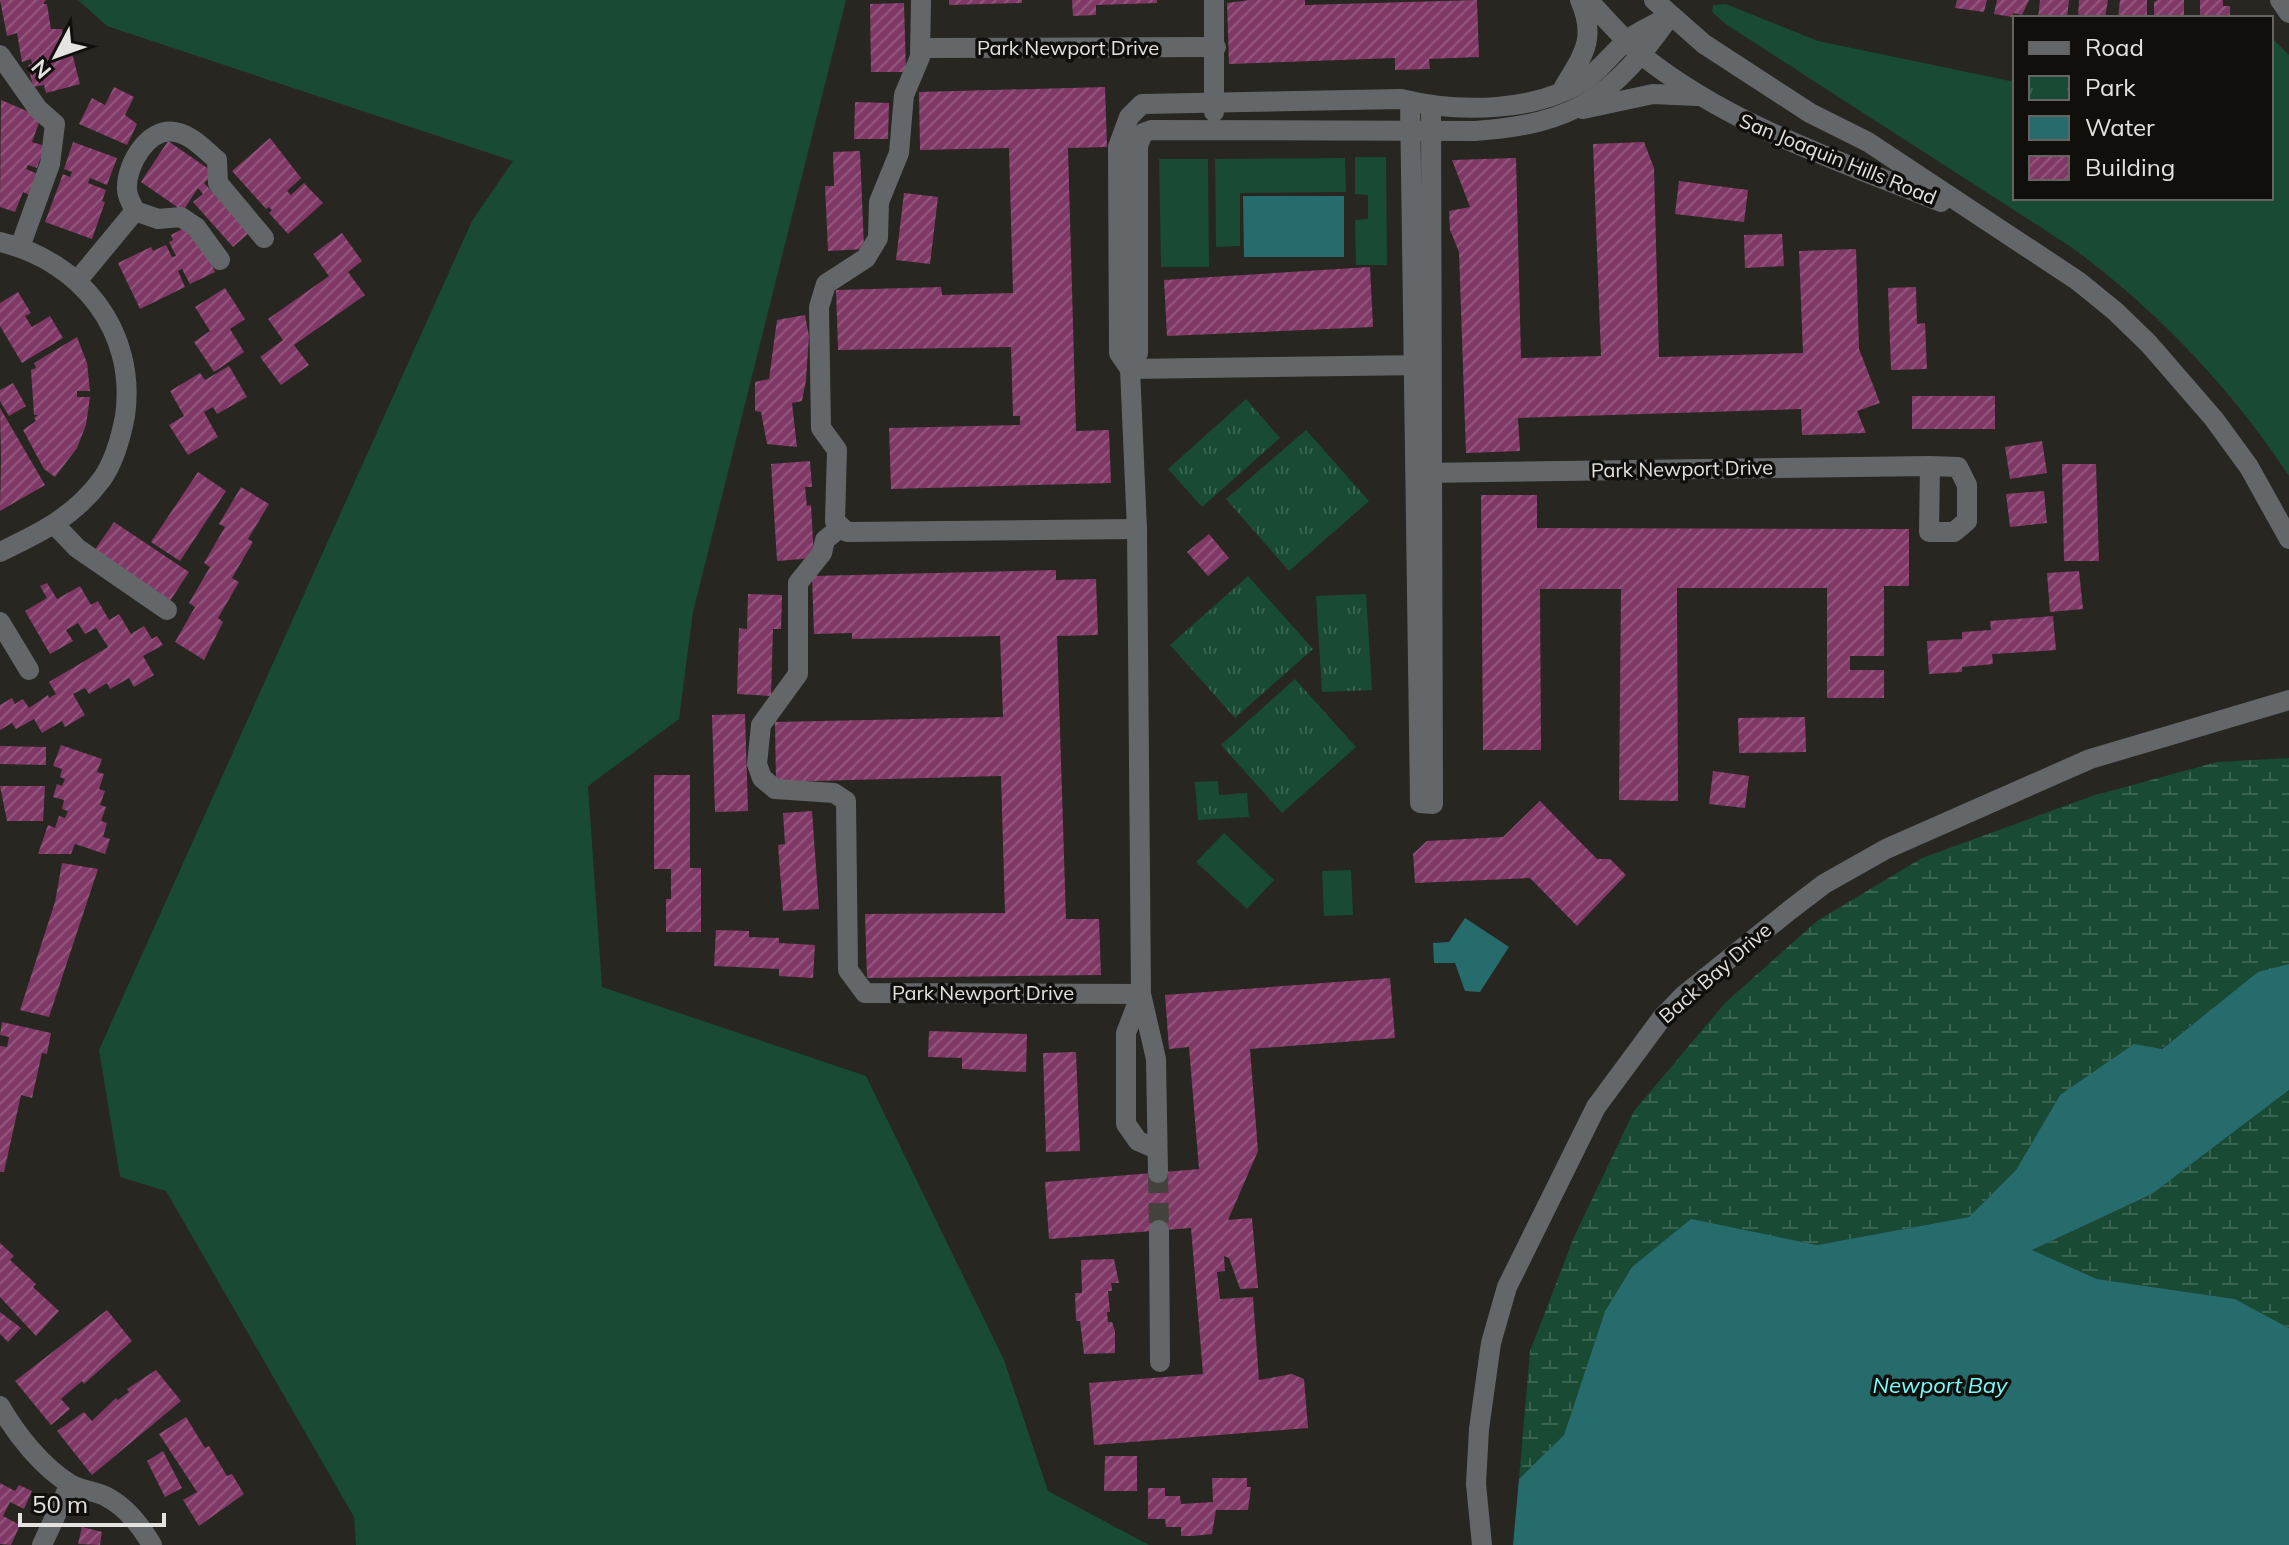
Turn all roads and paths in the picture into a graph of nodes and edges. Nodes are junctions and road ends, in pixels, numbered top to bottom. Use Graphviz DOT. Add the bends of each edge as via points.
graph roads {
  1 [pos="921,0"];
  2 [pos="1214,0"];
  3 [pos="1580,0"];
  4 [pos="1588,0"];
  5 [pos="1654,0"];
  6 [pos="2280,0"];
  7 [pos="2289,13"];
  8 [pos="1670,16"];
  9 [pos="1627,40"];
  10 [pos="1216,47"];
  11 [pos="921,48"];
  12 [pos="0,55"];
  13 [pos="1642,55"];
  14 [pos="1562,90"];
  15 [pos="1703,97"];
  16 [pos="1214,101"];
  17 [pos="1410,101"];
  18 [pos="1431,105"];
  19 [pos="1579,109"];
  20 [pos="1129,117"];
  21 [pos="1214,129"];
  22 [pos="1410,129"];
  23 [pos="1431,130"];
  24 [pos="1143,133"];
  25 [pos="135,211"];
  26 [pos="1982,218"];
  27 [pos="264,238"];
  28 [pos="10,244"];
  29 [pos="220,260"];
  30 [pos="77,281"];
  31 [pos="1424,365"];
  32 [pos="1130,369"];
  33 [pos="1930,466"];
  34 [pos="1424,473"];
  35 [pos="55,525"];
  36 [pos="841,527"];
  37 [pos="1137,529"];
  38 [pos="2289,539"];
  39 [pos="0,552"];
  40 [pos="167,610"];
  41 [pos="0,622"];
  42 [pos="29,670"];
  43 [pos="2289,700"];
  44 [pos="1141,994"];
  45 [pos="1157,1149"];
  46 [pos="1158,1173"];
  47 [pos="1159,1230"];
  48 [pos="1160,1362"];
  49 [pos="0,1406"];
  50 [pos="70,1484"];
  51 [pos="42,1545"];
  52 [pos="152,1545"];
  53 [pos="1482,1545"];
  1 -- 11 [label="street"];
  2 -- 10 [label="street"];
  3 -- 14 [label="street" via="1585,51"];
  4 -- 9 [label="street, San Joaquin Hills Road"];
  5 -- 8 [label="street, San Joaquin Hills Road"];
  6 -- 7 [label="street"];
  8 -- 9 [label="street"];
  8 -- 13 [label="street"];
  8 -- 26 [label="street, San Joaquin Hills Road" via="1740,68 1868,142"];
  9 -- 13 [label="street, San Joaquin Hills Road"];
  9 -- 14 [label="street" via="1588,78"];
  10 -- 11 [label="street, Park Newport Drive"];
  10 -- 16 [label="street"];
  11 -- 36 [label="street" via="901,106 899,153 879,202 878,238 866,258 826,284 819,307 821,428 837,450 835,521"];
  12 -- 28 [label="street" via="55,124 50,164"];
  13 -- 15 [label="street, San Joaquin Hills Road"];
  13 -- 19 [label="street"];
  14 -- 18 [label="street" via="1508,105"];
  15 -- 19 [label="street" via="1653,94"];
  15 -- 26 [label="street, San Joaquin Hills Road" via="1808,150"];
  16 -- 17 [label="street"];
  16 -- 20 [label="street" via="1153,101"];
  16 -- 21 [label="street"];
  17 -- 18 [label="street"];
  17 -- 22 [label="street"];
  18 -- 23 [label="street"];
  19 -- 23 [label="street" via="1524,128"];
  20 -- 24 [label="street"];
  20 -- 32 [label="street" via="1118,147 1118,185 1119,353"];
  21 -- 22 [label="street"];
  21 -- 24 [label="street"];
  22 -- 23 [label="street"];
  22 -- 31 [label="street"];
  23 -- 31 [label="street"];
  24 -- 32 [label="street" via="1138,146 1138,353"];
  25 -- 27 [label="street" via="126,190 130,168 147,141 172,131 190,136 217,160 218,183"];
  25 -- 29 [label="street" via="158,219 181,217 196,227"];
  25 -- 30 [label="street"];
  26 -- 38 [label="street, San Joaquin Hills Road" via="2078,281 2149,344 2249,467"];
  28 -- 30 [label="street" via="43,256"];
  30 -- 35 [label="street" via="116,334 126,405 123,429 104,476"];
  31 -- 32 [label="street"];
  31 -- 34 [label="street"];
  32 -- 37 [label="street"];
  33 -- 34 [label="street, Park Newport Drive"];
  34 -- 34 [label="street" via="1420,803 1433,804"];
  35 -- 39 [label="street"];
  35 -- 40 [label="street" via="77,548"];
  36 -- 37 [label="street" via="847,532"];
  36 -- 44 [label="street, Park Newport Drive" via="825,540 822,553 798,583 798,674 761,725 757,764 762,778 775,789 834,793 846,801 848,970 853,979 865,993"];
  37 -- 44 [label="street"];
  41 -- 42 [label="street"];
  43 -- 53 [label="street, Back Bay Drive" via="2090,759 1886,849 1824,884 1661,1019 1596,1107 1507,1287 1491,1343 1479,1429 1476,1484"];
  44 -- 45 [label="street" via="1156,1059"];
  44 -- 45 [label="street" via="1126,1033 1126,1124 1138,1141"];
  45 -- 46 [label="street"];
  47 -- 48 [label="street"];
  49 -- 50 [label="street" via="24,1441"];
  50 -- 51 [label="street"];
  50 -- 52 [label="street" via="106,1496 128,1513"];
}
